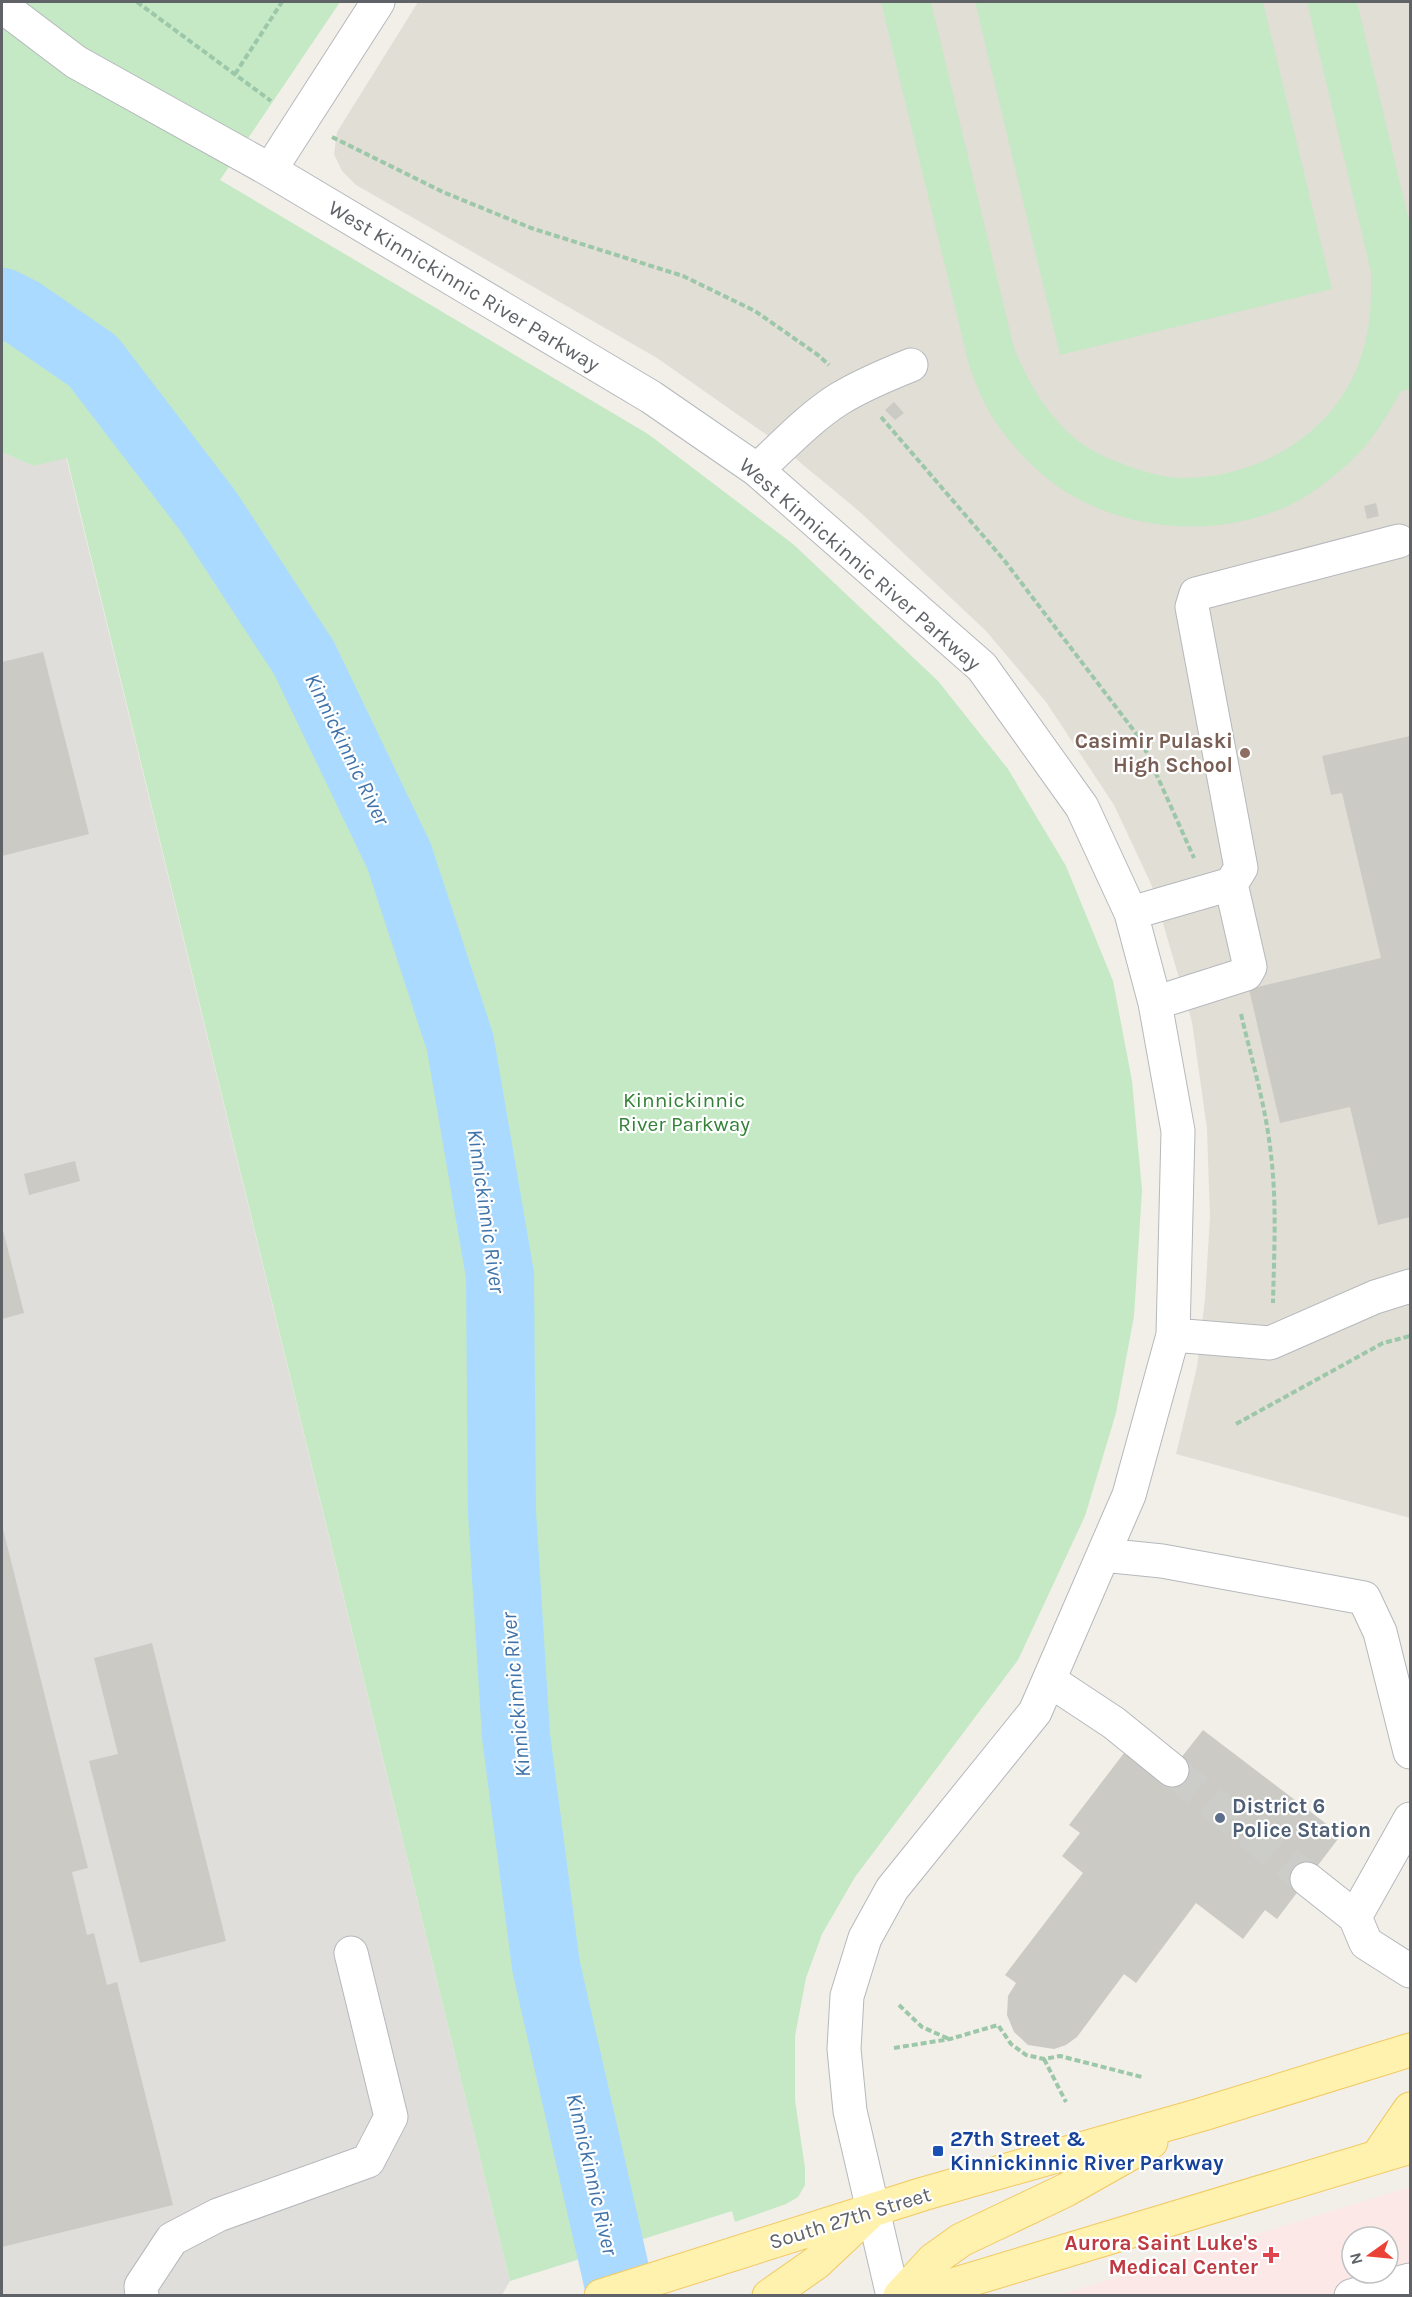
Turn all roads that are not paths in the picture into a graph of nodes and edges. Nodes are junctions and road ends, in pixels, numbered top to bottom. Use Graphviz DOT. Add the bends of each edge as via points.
graph roads {
  1 [pos="378,2"];
  2 [pos="2,6"];
  3 [pos="270,170"];
  4 [pos="911,365"];
  5 [pos="757,470"];
  6 [pos="1399,541"];
  7 [pos="1231,884"];
  8 [pos="1131,913"];
  9 [pos="1155,1003"];
  10 [pos="1410,1286"];
  11 [pos="1173,1335"];
  12 [pos="1103,1555"];
  13 [pos="1049,1680"];
  14 [pos="1410,1752"];
  15 [pos="1172,1770"];
  16 [pos="1410,1819"];
  17 [pos="1307,1879"];
  18 [pos="1355,1917"];
  19 [pos="351,1953"];
  20 [pos="1410,1971"];
  21 [pos="1410,2050"];
  22 [pos="1410,2109"];
  23 [pos="1200,2115"];
  24 [pos="1410,2146"];
  25 [pos="1377,2157"];
  26 [pos="872,2210"];
  27 [pos="1410,2280"];
  28 [pos="142,2295"];
  29 [pos="601,2295"];
  30 [pos="769,2295"];
  31 [pos="893,2295"];
  32 [pos="900,2295"];
  33 [pos="916,2295"];
  34 [pos="1351,2295"];
  1 -- 3 [label="street"];
  2 -- 3 [label="street, West Kinnickinnic River Parkway" via="76,62"];
  3 -- 5 [label="street, West Kinnickinnic River Parkway" via="651,397"];
  4 -- 5 [label="street" via="837,400"];
  5 -- 8 [label="street, West Kinnickinnic River Parkway" via="982,667 1082,807"];
  6 -- 7 [label="street" via="1196,594 1192,607 1241,868"];
  7 -- 8 [label="street"];
  7 -- 9 [label="street" via="1250,967 1246,974"];
  8 -- 9 [label="street, West Kinnickinnic River Parkway"];
  9 -- 11 [label="street, West Kinnickinnic River Parkway" via="1178,1131"];
  10 -- 11 [label="street" via="1375,1297 1270,1343"];
  11 -- 12 [label="street, West Kinnickinnic River Parkway" via="1129,1495"];
  12 -- 13 [label="street, West Kinnickinnic River Parkway"];
  12 -- 14 [label="street" via="1162,1560 1364,1598 1380,1632"];
  13 -- 15 [label="street" via="1114,1723"];
  13 -- 26 [label="street, West Kinnickinnic River Parkway" via="1035,1712 892,1889 865,1938 847,1996 844,2049 850,2111"];
  16 -- 18 [label="street"];
  17 -- 18 [label="street"];
  18 -- 20 [label="street" via="1366,1943"];
  19 -- 28 [label="street" via="391,2117 368,2161 218,2215 172,2238 141,2286"];
  21 -- 23 [label="main road, South 27th Street"];
  22 -- 25 [label="main road"];
  23 -- 26 [label="main road, South 27th Street"];
  23 -- 32 [label="main road" via="1066,2190 961,2240 933,2260"];
  24 -- 25 [label="main road"];
  25 -- 33 [label="main road"];
  26 -- 29 [label="main road, South 27th Street"];
  26 -- 30 [label="main road" via="816,2263"];
  26 -- 31 [label="street, West Kinnickinnic River Parkway"];
  27 -- 34 [label="street"];
}
